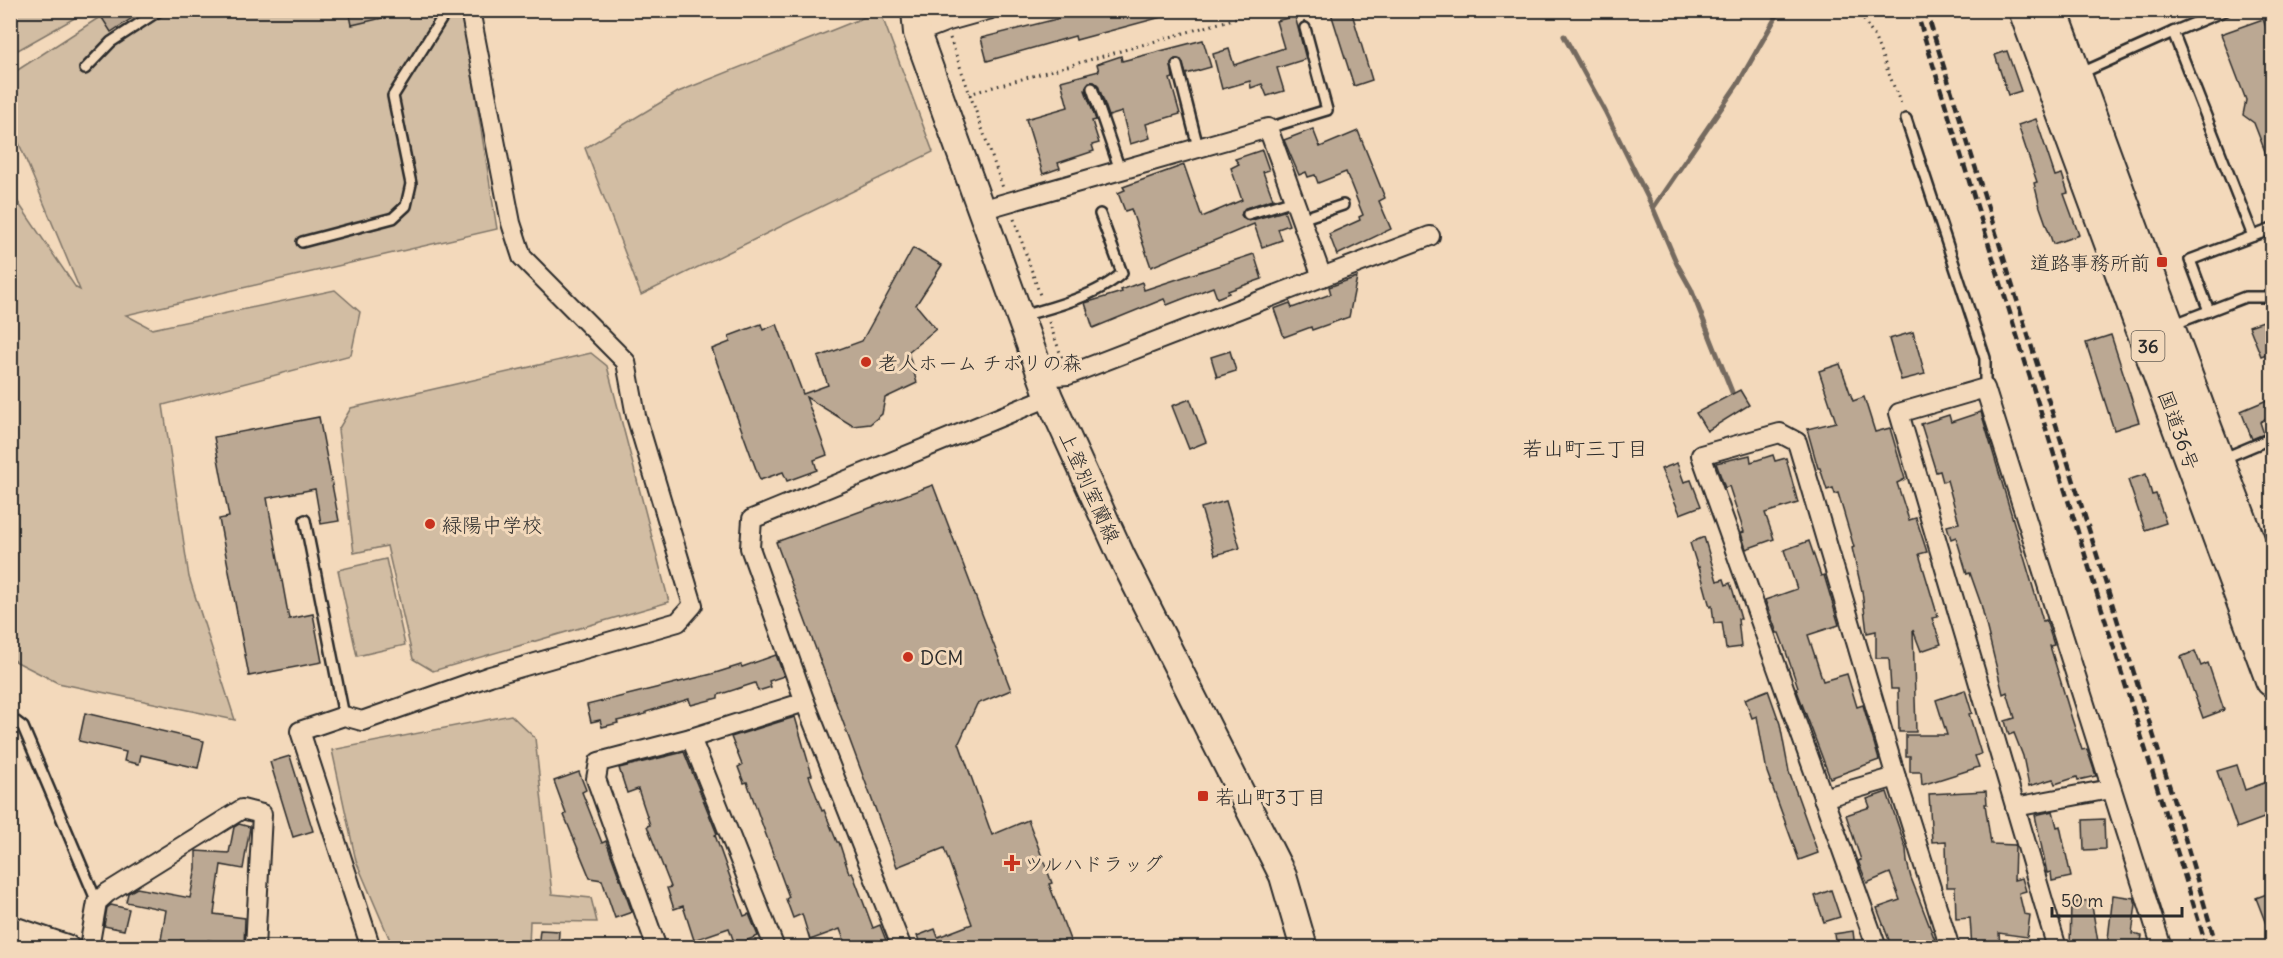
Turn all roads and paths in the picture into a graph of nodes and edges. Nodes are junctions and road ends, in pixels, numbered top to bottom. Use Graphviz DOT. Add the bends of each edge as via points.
graph roads {
  1 [pos="160,10"];
  2 [pos="447,10"];
  3 [pos="470,10"];
  4 [pos="988,10"];
  5 [pos="1857,10"];
  6 [pos="2025,10"];
  7 [pos="2051,10"];
  8 [pos="2226,10"];
  9 [pos="1237,18"];
  10 [pos="916,22"];
  11 [pos="1305,28"];
  12 [pos="2173,32"];
  13 [pos="1177,65"];
  14 [pos="85,69"];
  15 [pos="2064,81"];
  16 [pos="1092,88"];
  17 [pos="969,94"];
  18 [pos="1906,119"];
  19 [pos="1269,128"];
  20 [pos="1198,147"];
  21 [pos="1120,170"];
  22 [pos="1294,200"];
  23 [pos="1343,205"];
  24 [pos="981,210"];
  25 [pos="1100,214"];
  26 [pos="1248,214"];
  27 [pos="1301,219"];
  28 [pos="2272,228"];
  29 [pos="1430,236"];
  30 [pos="2253,236"];
  31 [pos="302,242"];
  32 [pos="1322,277"];
  33 [pos="2272,297"];
  34 [pos="2209,311"];
  35 [pos="1018,316"];
  36 [pos="2167,327"];
  37 [pos="1045,387"];
  38 [pos="1985,388"];
  39 [pos="2194,435"];
  40 [pos="2272,438"];
  41 [pos="2217,461"];
  42 [pos="305,520"];
  43 [pos="2272,603"];
  44 [pos="2272,680"];
  45 [pos="805,702"];
  46 [pos="344,716"];
  47 [pos="10,717"];
  48 [pos="692,738"];
  49 [pos="1896,777"];
  50 [pos="2110,789"];
  51 [pos="1823,798"];
  52 [pos="2015,807"];
  53 [pos="97,902"];
  54 [pos="10,929"];
  55 [pos="66,948"];
  56 [pos="89,948"];
  57 [pos="255,948"];
  58 [pos="371,948"];
  59 [pos="657,948"];
  60 [pos="776,948"];
  61 [pos="902,948"];
  62 [pos="1304,948"];
  63 [pos="1876,948"];
  64 [pos="1950,948"];
  65 [pos="2057,948"];
  66 [pos="2162,948"];
  1 -- 14 [label="lane" via="111,42"];
  2 -- 31 [label="lane" via="393,96 411,184 406,206 393,218"];
  3 -- 46 [label="street" via="511,223 522,257 626,362 636,416 693,605 678,621 490,676 362,721"];
  4 -- 10 [label="street" via="945,22"];
  5 -- 18 [label="path" via="1874,36"];
  6 -- 15 [label="highway, 国道36号 / 36"];
  7 -- 15 [label="highway, 国道36号 / 36"];
  8 -- 12 [label="lane"];
  9 -- 17 [label="path"];
  10 -- 24 [label="main road, 上登別室蘭線"];
  11 -- 19 [label="lane" via="1327,110"];
  12 -- 15 [label="lane"];
  12 -- 30 [label="lane"];
  13 -- 20 [label="lane"];
  15 -- 36 [label="highway, 国道36号 / 36"];
  15 -- 39 [label="highway, 国道36号 / 36"];
  16 -- 21 [label="lane"];
  18 -- 38 [label="lane" via="1985,358"];
  19 -- 20 [label="street"];
  19 -- 22 [label="street"];
  20 -- 21 [label="street"];
  21 -- 24 [label="street"];
  22 -- 26 [label="lane"];
  22 -- 27 [label="street"];
  23 -- 27 [label="lane"];
  24 -- 35 [label="main road, 上登別室蘭線"];
  25 -- 35 [label="lane" via="1122,273 1110,284 1045,310"];
  27 -- 32 [label="street"];
  28 -- 30 [label="lane"];
  29 -- 32 [label="street"];
  30 -- 34 [label="lane" via="2190,260"];
  32 -- 37 [label="street"];
  33 -- 34 [label="lane" via="2245,297"];
  34 -- 36 [label="lane"];
  35 -- 37 [label="main road, 上登別室蘭線"];
  36 -- 39 [label="highway, 国道36号 / 36"];
  37 -- 45 [label="street" via="752,519 750,548"];
  37 -- 62 [label="main road, 上登別室蘭線" via="1121,555 1283,876"];
  38 -- 50 [label="street"];
  38 -- 52 [label="street" via="1899,413"];
  39 -- 41 [label="highway, 国道36号 / 36"];
  39 -- 44 [label="highway, 国道36号 / 36"];
  40 -- 41 [label="lane"];
  41 -- 43 [label="highway, 国道36号 / 36"];
  42 -- 46 [label="lane"];
  45 -- 48 [label="street"];
  45 -- 61 [label="street"];
  46 -- 58 [label="street" via="300,731"];
  47 -- 53 [label="lane" via="23,727"];
  48 -- 59 [label="street" via="599,762 596,779"];
  48 -- 60 [label="street"];
  49 -- 51 [label="street"];
  49 -- 51 [label="street" via="1797,442 1780,433 1701,455"];
  49 -- 64 [label="street"];
  50 -- 52 [label="street"];
  50 -- 66 [label="street"];
  51 -- 63 [label="street"];
  52 -- 65 [label="street"];
  53 -- 56 [label="street"];
  53 -- 57 [label="street" via="242,809 262,814"];
  54 -- 55 [label="main road"];
}
